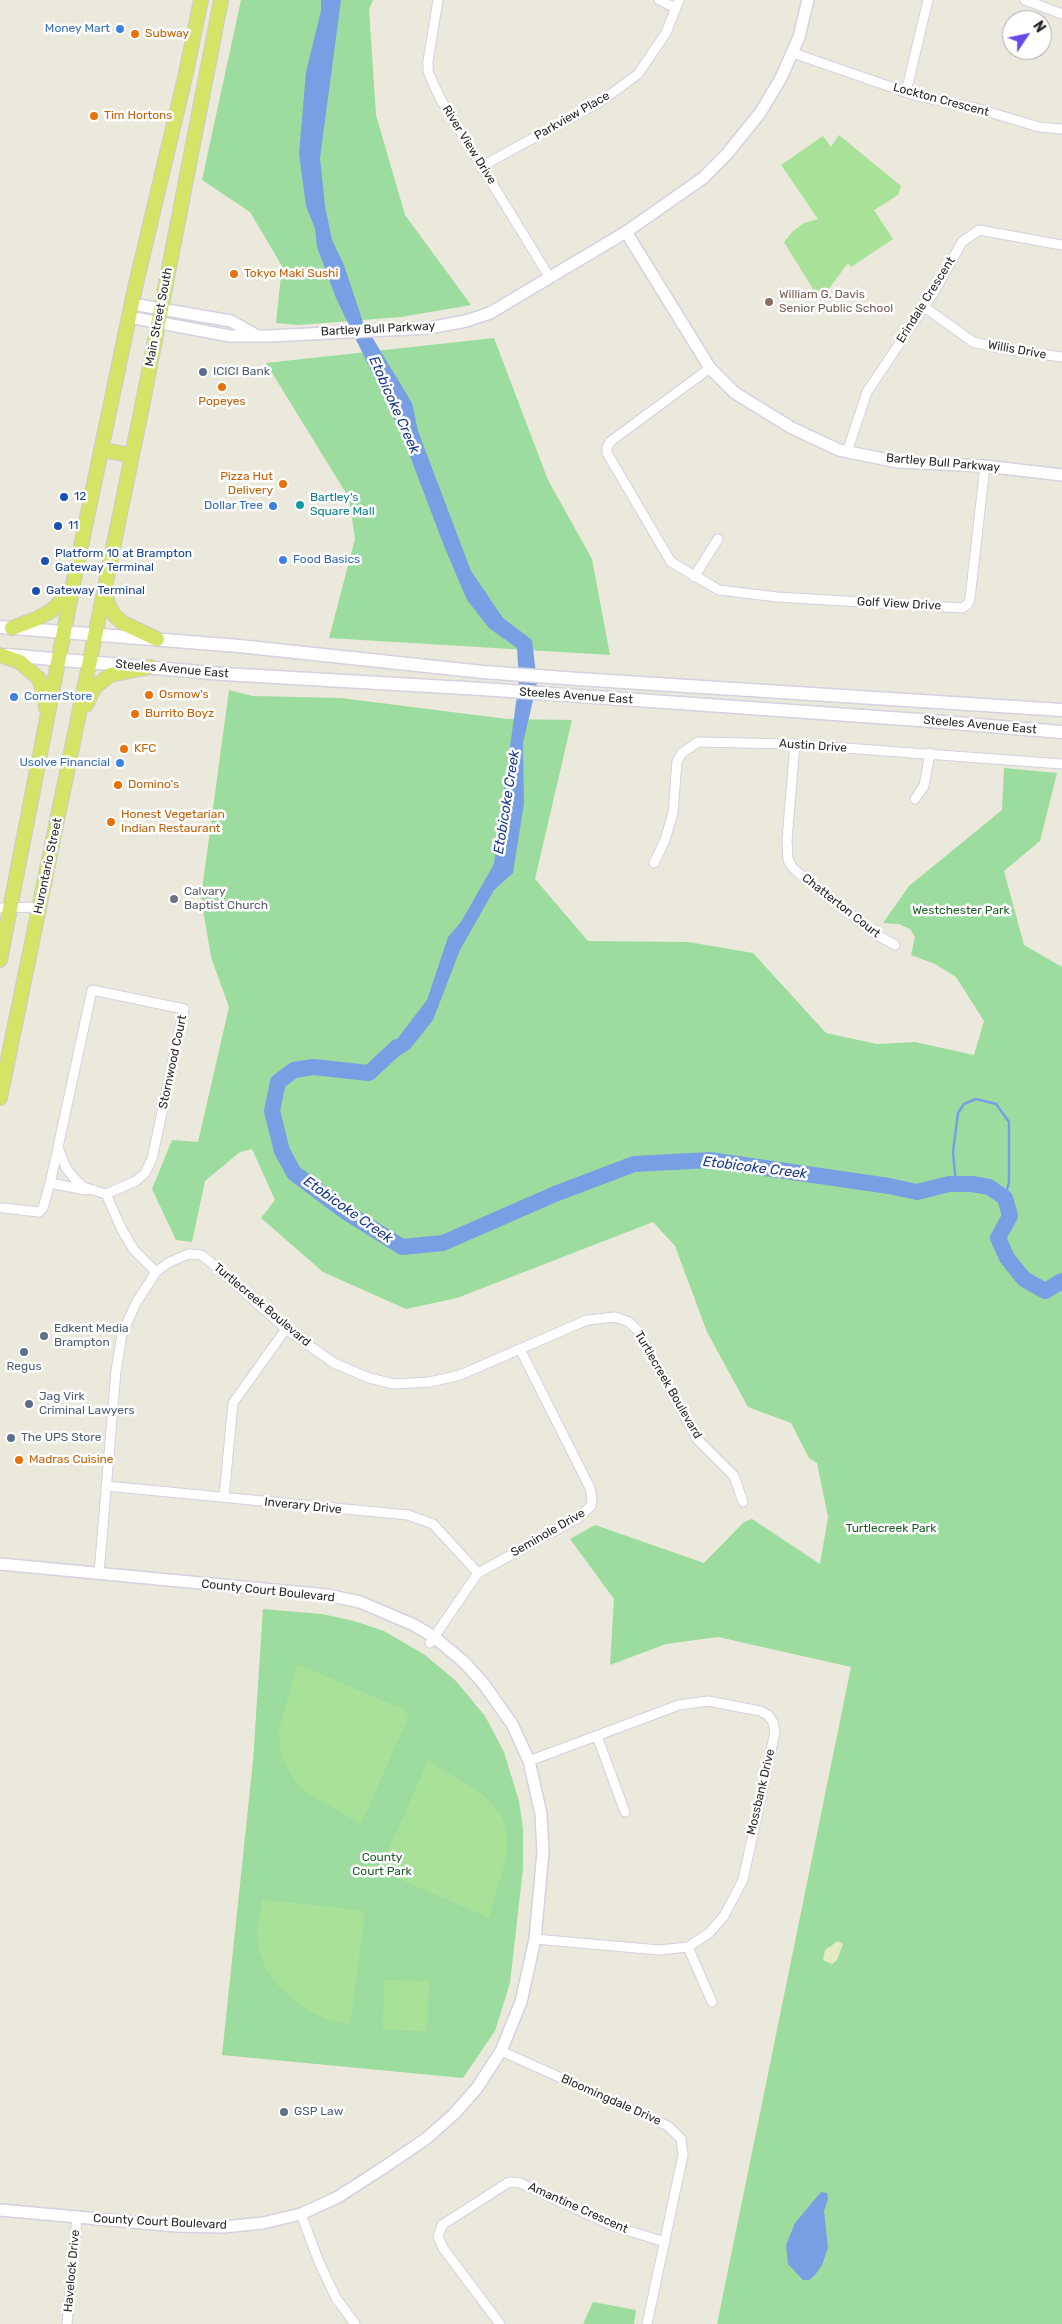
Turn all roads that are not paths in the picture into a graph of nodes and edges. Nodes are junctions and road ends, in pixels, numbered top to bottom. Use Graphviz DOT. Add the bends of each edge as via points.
graph roads {
  1 [pos="201,0"];
  2 [pos="221,0"];
  3 [pos="438,0"];
  4 [pos="659,0"];
  5 [pos="808,0"];
  6 [pos="928,0"];
  7 [pos="1024,0"];
  8 [pos="678,4"];
  9 [pos="1062,14"];
  10 [pos="793,52"];
  11 [pos="906,92"];
  12 [pos="1062,129"];
  13 [pos="482,166"];
  14 [pos="626,232"];
  15 [pos="1062,245"];
  16 [pos="550,278"];
  17 [pos="923,306"];
  18 [pos="130,311"];
  19 [pos="160,316"];
  20 [pos="1062,357"];
  21 [pos="710,368"];
  22 [pos="102,450"];
  23 [pos="847,452"];
  24 [pos="131,455"];
  25 [pos="985,466"];
  26 [pos="1062,475"];
  27 [pos="718,539"];
  28 [pos="694,577"];
  29 [pos="74,580"];
  30 [pos="104,589"];
  31 [pos="6,627"];
  32 [pos="65,632"];
  33 [pos="95,634"];
  34 [pos="157,639"];
  35 [pos="0,654"];
  36 [pos="59,659"];
  37 [pos="90,662"];
  38 [pos="150,667"];
  39 [pos="1062,710"];
  40 [pos="46,723"];
  41 [pos="77,724"];
  42 [pos="1062,732"];
  43 [pos="795,744"];
  44 [pos="930,753"];
  45 [pos="1062,764"];
  46 [pos="915,799"];
  47 [pos="654,864"];
  48 [pos="39,907"];
  49 [pos="5,908"];
  50 [pos="896,945"];
  51 [pos="0,960"];
  52 [pos="0,1098"];
  53 [pos="58,1147"];
  54 [pos="50,1183"];
  55 [pos="94,1191"];
  56 [pos="106,1194"];
  57 [pos="3,1208"];
  58 [pos="156,1272"];
  59 [pos="286,1329"];
  60 [pos="520,1349"];
  61 [pos="106,1486"];
  62 [pos="224,1497"];
  63 [pos="743,1502"];
  64 [pos="1,1564"];
  65 [pos="478,1573"];
  66 [pos="99,1574"];
  67 [pos="432,1640"];
  68 [pos="597,1736"];
  69 [pos="529,1761"];
  70 [pos="625,1812"];
  71 [pos="536,1939"];
  72 [pos="688,1947"];
  73 [pos="712,2002"];
  74 [pos="501,2051"];
  75 [pos="0,2210"];
  76 [pos="301,2214"];
  77 [pos="77,2217"];
  78 [pos="664,2242"];
  79 [pos="67,2324"];
  80 [pos="355,2324"];
  81 [pos="500,2324"];
  82 [pos="647,2324"];
  1 -- 18 [label="main road"];
  2 -- 19 [label="main road, Main Street South"];
  3 -- 13 [label="street, River View Drive" via="428,71 441,100"];
  4 -- 8 [label="street"];
  5 -- 10 [label="street, Bartley Bull Parkway"];
  6 -- 11 [label="street"];
  7 -- 9 [label="street"];
  8 -- 13 [label="street, Parkview Place" via="666,33 638,74 600,102"];
  10 -- 11 [label="street, Lockton Crescent"];
  10 -- 14 [label="street, Bartley Bull Parkway" via="760,113 727,154 703,178"];
  11 -- 12 [label="street, Lockton Crescent" via="1039,127"];
  13 -- 16 [label="street, River View Drive"];
  14 -- 16 [label="street, Bartley Bull Parkway"];
  14 -- 21 [label="street, Bartley Bull Parkway"];
  15 -- 17 [label="street, Erindale Crescent" via="979,230 962,242"];
  16 -- 19 [label="street, Bartley Bull Parkway" via="490,313 428,328 256,335 231,322"];
  17 -- 20 [label="street, Willis Drive" via="973,342"];
  17 -- 23 [label="street, Erindale Crescent" via="867,392"];
  18 -- 19 [label="street, Bartley Bull Parkway"];
  18 -- 22 [label="main road"];
  19 -- 24 [label="main road, Main Street South"];
  21 -- 23 [label="street, Bartley Bull Parkway" via="735,394 792,428"];
  21 -- 28 [label="street, Golf View Drive" via="606,447 671,562"];
  22 -- 24 [label="main road"];
  22 -- 29 [label="main road"];
  23 -- 25 [label="street, Bartley Bull Parkway" via="898,462"];
  24 -- 30 [label="main road, Main Street South"];
  25 -- 26 [label="street, Bartley Bull Parkway"];
  25 -- 28 [label="street, Golf View Drive" via="970,598 962,608 777,597 719,590"];
  27 -- 28 [label="street"];
  29 -- 31 [label="main road" via="68,595 51,610 36,619"];
  29 -- 32 [label="main road"];
  30 -- 33 [label="main road, Main Street South"];
  30 -- 34 [label="main road" via="109,607 123,623"];
  31 -- 32 [label="main road, Steeles Avenue East"];
  32 -- 33 [label="main road, Steeles Avenue East"];
  32 -- 36 [label="main road"];
  33 -- 34 [label="main road, Steeles Avenue East"];
  33 -- 37 [label="main road, Hurontario Street"];
  34 -- 39 [label="main road, Steeles Avenue East" via="484,672"];
  35 -- 36 [label="main road, Steeles Avenue East"];
  35 -- 40 [label="main road" via="20,662 39,678 45,697"];
  36 -- 37 [label="main road, Steeles Avenue East"];
  36 -- 40 [label="main road"];
  37 -- 38 [label="main road, Steeles Avenue East"];
  37 -- 41 [label="main road, Hurontario Street"];
  38 -- 41 [label="main road" via="110,675 101,681"];
  38 -- 42 [label="main road, Steeles Avenue East" via="482,688"];
  40 -- 49 [label="main road"];
  41 -- 48 [label="main road, Hurontario Street"];
  43 -- 44 [label="street, Austin Drive"];
  43 -- 47 [label="street, Austin Drive" via="710,741 688,747 677,761 673,813"];
  43 -- 50 [label="street, Chatterton Court" via="788,860 802,876 877,935"];
  44 -- 45 [label="street, Austin Drive"];
  44 -- 46 [label="street" via="924,786"];
  48 -- 49 [label="street"];
  48 -- 52 [label="main road, Hurontario Street"];
  49 -- 51 [label="main road"];
  53 -- 54 [label="street, Stornwood Court"];
  53 -- 55 [label="street" via="66,1168 74,1178 83,1187"];
  53 -- 56 [label="street, Stornwood Court" via="92,990 184,1009 152,1159 145,1173 136,1181"];
  54 -- 55 [label="street"];
  54 -- 57 [label="street, Stornwood Court" via="39,1212"];
  55 -- 56 [label="street"];
  56 -- 58 [label="street" via="134,1250"];
  58 -- 59 [label="street, Turtlecreek Boulevard" via="181,1256 201,1255"];
  58 -- 61 [label="street, Turtlecreek Boulevard" via="136,1303 122,1334"];
  59 -- 60 [label="street, Turtlecreek Boulevard" via="334,1363 369,1378 394,1384 445,1380"];
  59 -- 62 [label="street" via="234,1403"];
  60 -- 63 [label="street, Turtlecreek Boulevard" via="587,1320 615,1317 629,1322 638,1331 698,1439 734,1476"];
  60 -- 65 [label="street, Seminole Drive" via="590,1488 591,1506 578,1518"];
  61 -- 62 [label="street, Inverary Drive"];
  61 -- 66 [label="street, Turtlecreek Boulevard"];
  62 -- 65 [label="street, Inverary Drive" via="408,1515 434,1524"];
  64 -- 66 [label="street, County Court Boulevard"];
  65 -- 67 [label="street, Seminole Drive"];
  66 -- 67 [label="street, County Court Boulevard" via="327,1595 390,1613"];
  67 -- 69 [label="street, County Court Boulevard" via="464,1662 483,1683 512,1724"];
  68 -- 69 [label="street, Mossbank Drive"];
  68 -- 70 [label="street"];
  68 -- 72 [label="street, Mossbank Drive" via="679,1705 708,1701 760,1711 773,1722 775,1732 743,1880 724,1916 709,1933"];
  69 -- 71 [label="street, County Court Boulevard" via="541,1814 543,1852"];
  71 -- 72 [label="street, Mossbank Drive" via="659,1950"];
  71 -- 74 [label="street, County Court Boulevard" via="521,2002"];
  72 -- 73 [label="street"];
  74 -- 76 [label="street, County Court Boulevard" via="477,2088 427,2138 338,2197"];
  74 -- 78 [label="street, Bloomingdale Drive" via="668,2126 681,2139 684,2155"];
  75 -- 77 [label="street, County Court Boulevard"];
  76 -- 77 [label="street, County Court Boulevard" via="224,2228"];
  76 -- 80 [label="street" via="336,2298"];
  77 -- 79 [label="street, Havelock Drive"];
  78 -- 81 [label="street, Amantine Crescent" via="613,2226 520,2183 504,2184 442,2225 438,2237"];
  78 -- 82 [label="street, Bloomingdale Drive"];
}
